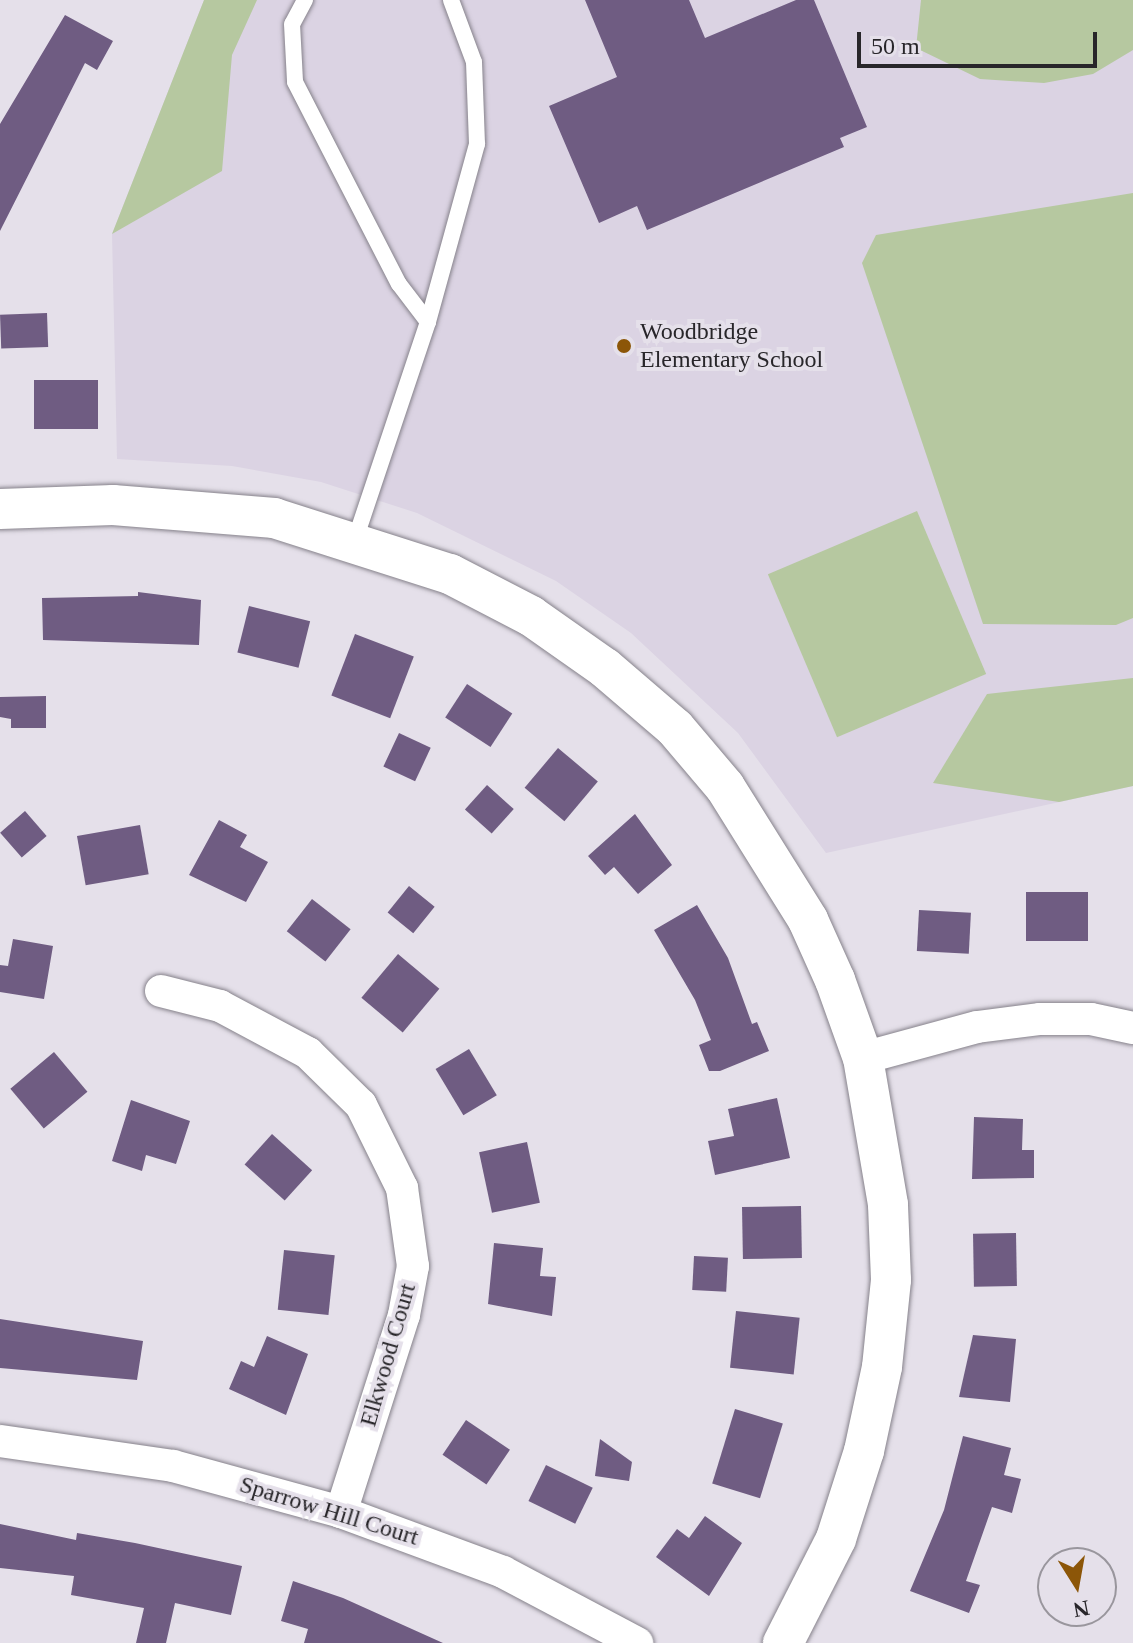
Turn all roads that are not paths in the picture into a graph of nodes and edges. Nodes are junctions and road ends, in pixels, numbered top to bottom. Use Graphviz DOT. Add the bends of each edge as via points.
graph roads {
  1 [pos="305,0"];
  2 [pos="451,0"];
  3 [pos="428,322"];
  4 [pos="0,509"];
  5 [pos="355,540"];
  6 [pos="161,991"];
  7 [pos="1133,1028"];
  8 [pos="863,1058"];
  9 [pos="0,1441"];
  10 [pos="341,1512"];
  11 [pos="637,1643"];
  12 [pos="783,1643"];
  1 -- 3 [label="lane" via="292,24 295,82 399,284"];
  2 -- 3 [label="lane" via="474,62 477,144"];
  3 -- 5 [label="lane"];
  4 -- 5 [label="street" via="200,508 274,518"];
  5 -- 8 [label="street" via="450,574 531,616 605,668 675,728 725,787 808,920"];
  6 -- 10 [label="street, Elkwood Court" via="220,1006 308,1053 361,1105 402,1188 413,1266 404,1315"];
  7 -- 8 [label="street" via="1091,1019 1040,1019 977,1027"];
  8 -- 12 [label="street" via="888,1205 891,1280 882,1367 864,1451 836,1539"];
  9 -- 10 [label="street, Sparrow Hill Court" via="173,1466"];
  10 -- 11 [label="street, Sparrow Hill Court" via="503,1572"];
}
